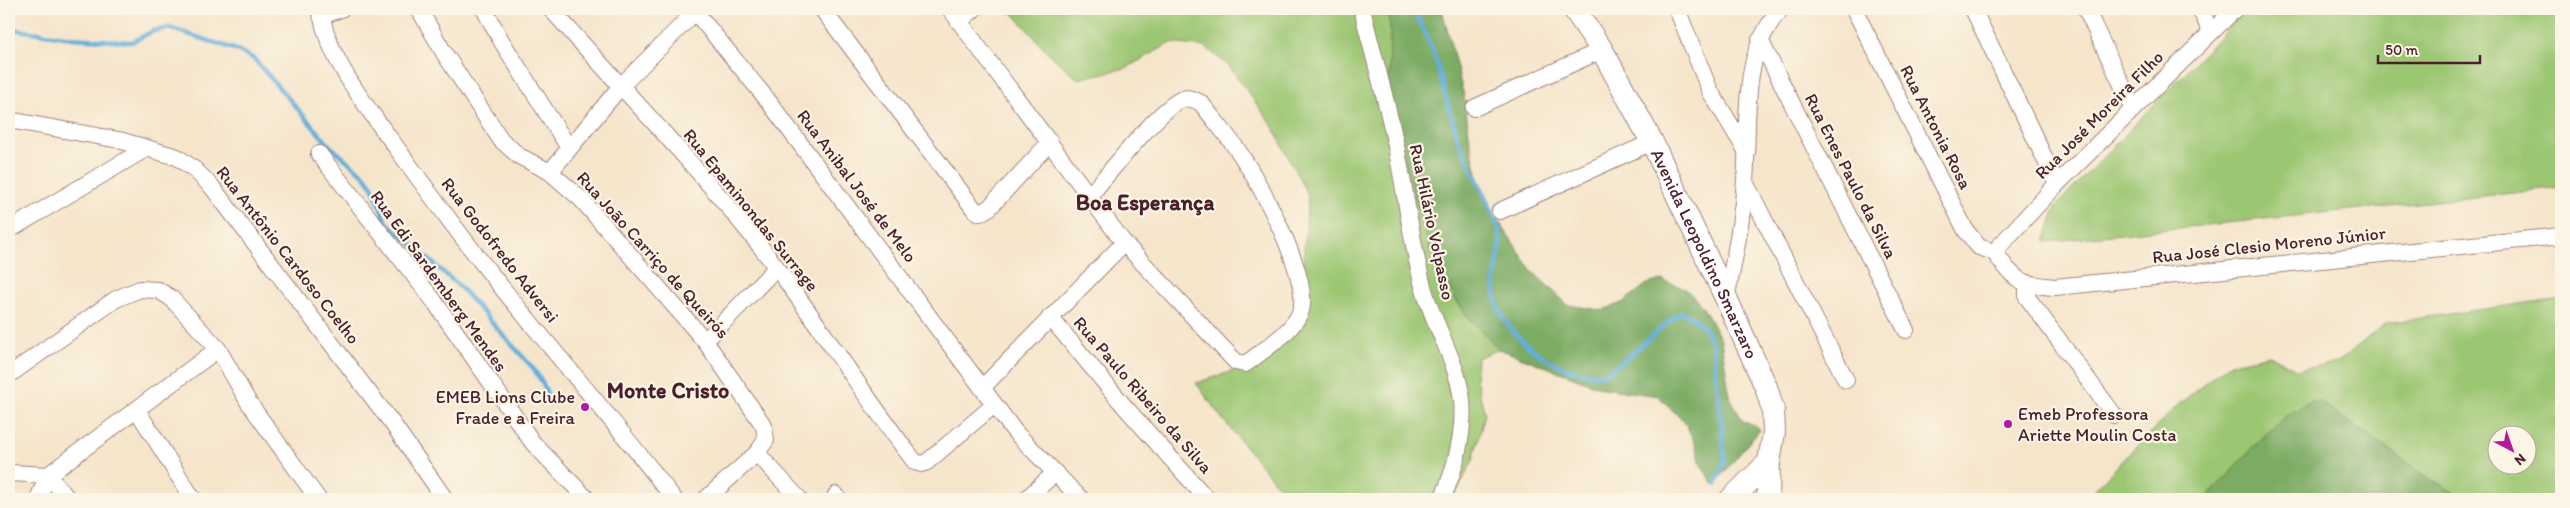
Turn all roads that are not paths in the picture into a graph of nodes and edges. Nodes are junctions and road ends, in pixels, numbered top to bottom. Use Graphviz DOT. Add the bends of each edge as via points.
graph roads {
  1 [pos="341,9"];
  2 [pos="419,9"];
  3 [pos="484,9"];
  4 [pos="551,9"];
  5 [pos="822,9"];
  6 [pos="974,9"];
  7 [pos="1362,9"];
  8 [pos="1676,9"];
  9 [pos="1781,9"];
  10 [pos="1854,9"];
  11 [pos="1973,9"];
  12 [pos="2086,9"];
  13 [pos="2200,9"];
  14 [pos="2235,9"];
  15 [pos="696,10"];
  16 [pos="1580,11"];
  17 [pos="321,12"];
  18 [pos="954,15"];
  19 [pos="2211,32"];
  20 [pos="1760,40"];
  21 [pos="1602,50"];
  22 [pos="620,87"];
  23 [pos="1474,108"];
  24 [pos="2133,108"];
  25 [pos="9,120"];
  26 [pos="1050,142"];
  27 [pos="1652,142"];
  28 [pos="147,148"];
  29 [pos="569,148"];
  30 [pos="1747,152"];
  31 [pos="319,154"];
  32 [pos="550,172"];
  33 [pos="1745,182"];
  34 [pos="2057,184"];
  35 [pos="1090,195"];
  36 [pos="1500,211"];
  37 [pos="9,230"];
  38 [pos="2561,236"];
  39 [pos="1124,243"];
  40 [pos="1994,252"];
  41 [pos="776,268"];
  42 [pos="2027,285"];
  43 [pos="1726,298"];
  44 [pos="1050,317"];
  45 [pos="1906,330"];
  46 [pos="704,341"];
  47 [pos="218,349"];
  48 [pos="9,376"];
  49 [pos="1846,380"];
  50 [pos="982,388"];
  51 [pos="994,404"];
  52 [pos="137,410"];
  53 [pos="2114,415"];
  54 [pos="757,453"];
  55 [pos="1769,462"];
  56 [pos="9,473"];
  57 [pos="1055,473"];
  58 [pos="48,475"];
  59 [pos="38,499"];
  60 [pos="68,499"];
  61 [pos="193,499"];
  62 [pos="318,499"];
  63 [pos="445,499"];
  64 [pos="587,499"];
  65 [pos="674,499"];
  66 [pos="706,499"];
  67 [pos="800,499"];
  68 [pos="1026,499"];
  69 [pos="1081,499"];
  70 [pos="1207,499"];
  71 [pos="1442,499"];
  72 [pos="1731,499"];
  73 [pos="1768,499"];
  1 -- 17 [label="street"];
  2 -- 32 [label="street, Rua João Carriço de Queirós" via="501,140 519,156"];
  3 -- 29 [label="street"];
  4 -- 22 [label="street, Rua Epaminondas Surrage"];
  5 -- 26 [label="street" via="980,213 990,208"];
  6 -- 18 [label="street"];
  7 -- 71 [label="street, Rua Hilário Volpasso" via="1394,135 1423,288 1462,400 1458,447"];
  8 -- 30 [label="street" via="1710,91"];
  9 -- 20 [label="street"];
  10 -- 40 [label="street, Rua Antonia Rosa" via="1966,231 1979,247"];
  11 -- 34 [label="street"];
  12 -- 24 [label="street"];
  13 -- 19 [label="street"];
  14 -- 19 [label="street, Rua José Moreira Filho"];
  15 -- 22 [label="street"];
  15 -- 50 [label="street, Rua Anibal José de Melo" via="766,98"];
  16 -- 21 [label="street, Avenida Leopoldino Smarzaro"];
  17 -- 65 [label="street, Rua Godofredo Adversi" via="344,71 440,208"];
  18 -- 26 [label="street"];
  19 -- 24 [label="street, Rua José Moreira Filho"];
  20 -- 30 [label="street" via="1747,94"];
  20 -- 45 [label="street, Rua Enes Paulo da Silva"];
  21 -- 23 [label="street"];
  21 -- 27 [label="street, Avenida Leopoldino Smarzaro"];
  22 -- 29 [label="street"];
  22 -- 41 [label="street, Rua Epaminondas Surrage" via="716,193"];
  24 -- 34 [label="street, Rua José Moreira Filho"];
  25 -- 28 [label="street, Rua Antônio Cardoso Coelho"];
  26 -- 35 [label="street"];
  27 -- 36 [label="street"];
  27 -- 43 [label="street, Avenida Leopoldino Smarzaro"];
  28 -- 37 [label="street"];
  28 -- 63 [label="street, Rua Antônio Cardoso Coelho" via="177,157 212,187 392,423"];
  29 -- 32 [label="street"];
  30 -- 33 [label="street"];
  31 -- 64 [label="street, Rua Edi Sardemberg Mendes" via="434,301 533,443"];
  32 -- 46 [label="street, Rua João Carriço de Queirós" via="581,199"];
  33 -- 43 [label="street" via="1739,245"];
  33 -- 49 [label="street"];
  34 -- 40 [label="street, Rua José Moreira Filho"];
  35 -- 39 [label="street"];
  35 -- 39 [label="street" via="1166,109 1183,98 1193,98 1240,153 1258,182 1289,248 1301,288 1303,301 1300,312 1290,327 1251,360 1240,364"];
  38 -- 42 [label="street, Rua José Clesio Moreno Júnior" via="2055,287"];
  39 -- 44 [label="street"];
  40 -- 42 [label="street" via="2011,274"];
  41 -- 46 [label="street"];
  41 -- 51 [label="street, Rua Epaminondas Surrage" via="915,462 927,462"];
  42 -- 53 [label="street" via="2027,297"];
  43 -- 55 [label="street, Avenida Leopoldino Smarzaro" via="1774,410"];
  44 -- 50 [label="street"];
  44 -- 70 [label="street, Rua Paulo Ribeiro da Silva"];
  46 -- 54 [label="street, Rua João Carriço de Queirós" via="760,419 767,434"];
  47 -- 48 [label="street" via="172,298 158,290 140,289 116,299"];
  47 -- 52 [label="street"];
  47 -- 62 [label="street" via="249,403"];
  50 -- 51 [label="street, Rua Anibal José de Melo"];
  51 -- 57 [label="street, Rua Anibal José de Melo" via="1015,432"];
  52 -- 58 [label="street"];
  52 -- 61 [label="street"];
  54 -- 66 [label="street"];
  54 -- 67 [label="street"];
  55 -- 72 [label="street"];
  55 -- 73 [label="street, Avenida Leopoldino Smarzaro"];
  56 -- 58 [label="street"];
  57 -- 68 [label="street"];
  57 -- 69 [label="street, Rua Anibal José de Melo"];
  58 -- 59 [label="street"];
  58 -- 60 [label="street"];
}
